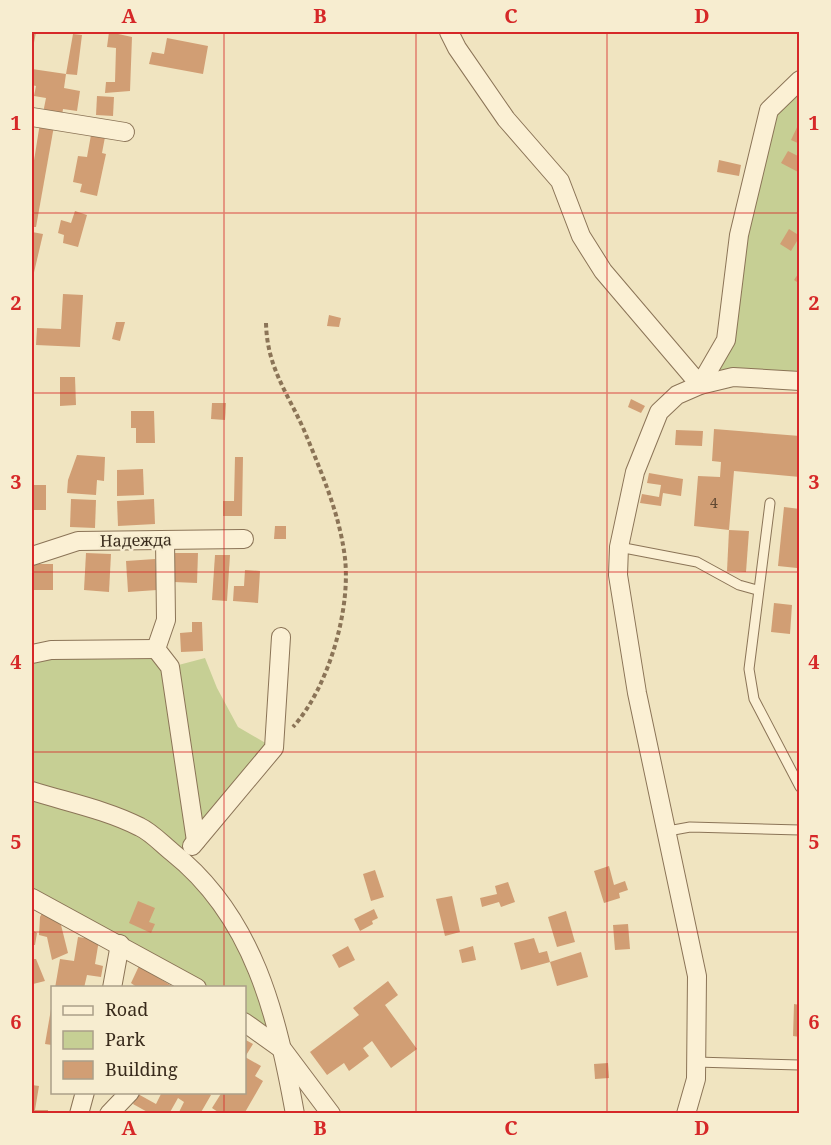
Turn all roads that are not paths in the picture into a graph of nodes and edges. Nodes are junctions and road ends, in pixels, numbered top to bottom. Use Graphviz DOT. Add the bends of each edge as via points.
graph roads {
  1 [pos="449,32"];
  2 [pos="800,80"];
  3 [pos="32,117"];
  4 [pos="125,132"];
  5 [pos="800,381"];
  6 [pos="700,385"];
  7 [pos="770,503"];
  8 [pos="244,539"];
  9 [pos="165,540"];
  10 [pos="619,548"];
  11 [pos="32,556"];
  12 [pos="757,590"];
  13 [pos="281,637"];
  14 [pos="156,649"];
  15 [pos="32,654"];
  16 [pos="800,787"];
  17 [pos="32,791"];
  18 [pos="799,827"];
  19 [pos="668,831"];
  20 [pos="196,841"];
  21 [pos="181,859"];
  22 [pos="32,898"];
  23 [pos="120,944"];
  24 [pos="112,986"];
  25 [pos="195,986"];
  26 [pos="246,1023"];
  27 [pos="283,1050"];
  28 [pos="696,1062"];
  29 [pos="800,1065"];
  30 [pos="85,1094"];
  31 [pos="128,1094"];
  32 [pos="80,1113"];
  33 [pos="109,1113"];
  34 [pos="295,1113"];
  35 [pos="331,1113"];
  36 [pos="686,1113"];
  1 -- 6 [label="street" via="506,119 560,181 581,236 603,271"];
  2 -- 6 [label="street" via="769,110 739,235 726,340"];
  3 -- 4 [label="street"];
  5 -- 6 [label="street" via="733,376"];
  6 -- 10 [label="street" via="677,395 659,412 635,472"];
  7 -- 12 [label="lane"];
  8 -- 9 [label="street, Надежда"];
  9 -- 11 [label="street, Надежда" via="78,541"];
  9 -- 14 [label="street" via="166,620"];
  10 -- 12 [label="lane" via="697,562 739,585"];
  10 -- 19 [label="street" via="618,575 637,693"];
  12 -- 16 [label="lane" via="749,669 754,699"];
  13 -- 20 [label="street" via="274,748"];
  14 -- 15 [label="street" via="51,650"];
  14 -- 20 [label="street" via="170,667"];
  17 -- 21 [label="street" via="141,827"];
  18 -- 19 [label="lane" via="690,827"];
  19 -- 28 [label="street" via="697,976"];
  20 -- 21 [label="street"];
  21 -- 27 [label="street" via="210,886 236,922 256,965"];
  22 -- 23 [label="street"];
  23 -- 24 [label="street"];
  23 -- 25 [label="street"];
  26 -- 27 [label="street"];
  27 -- 34 [label="street"];
  27 -- 35 [label="street"];
  28 -- 29 [label="lane"];
  28 -- 36 [label="street" via="696,1079"];
  30 -- 32 [label="street"];
  31 -- 33 [label="street"];
}
